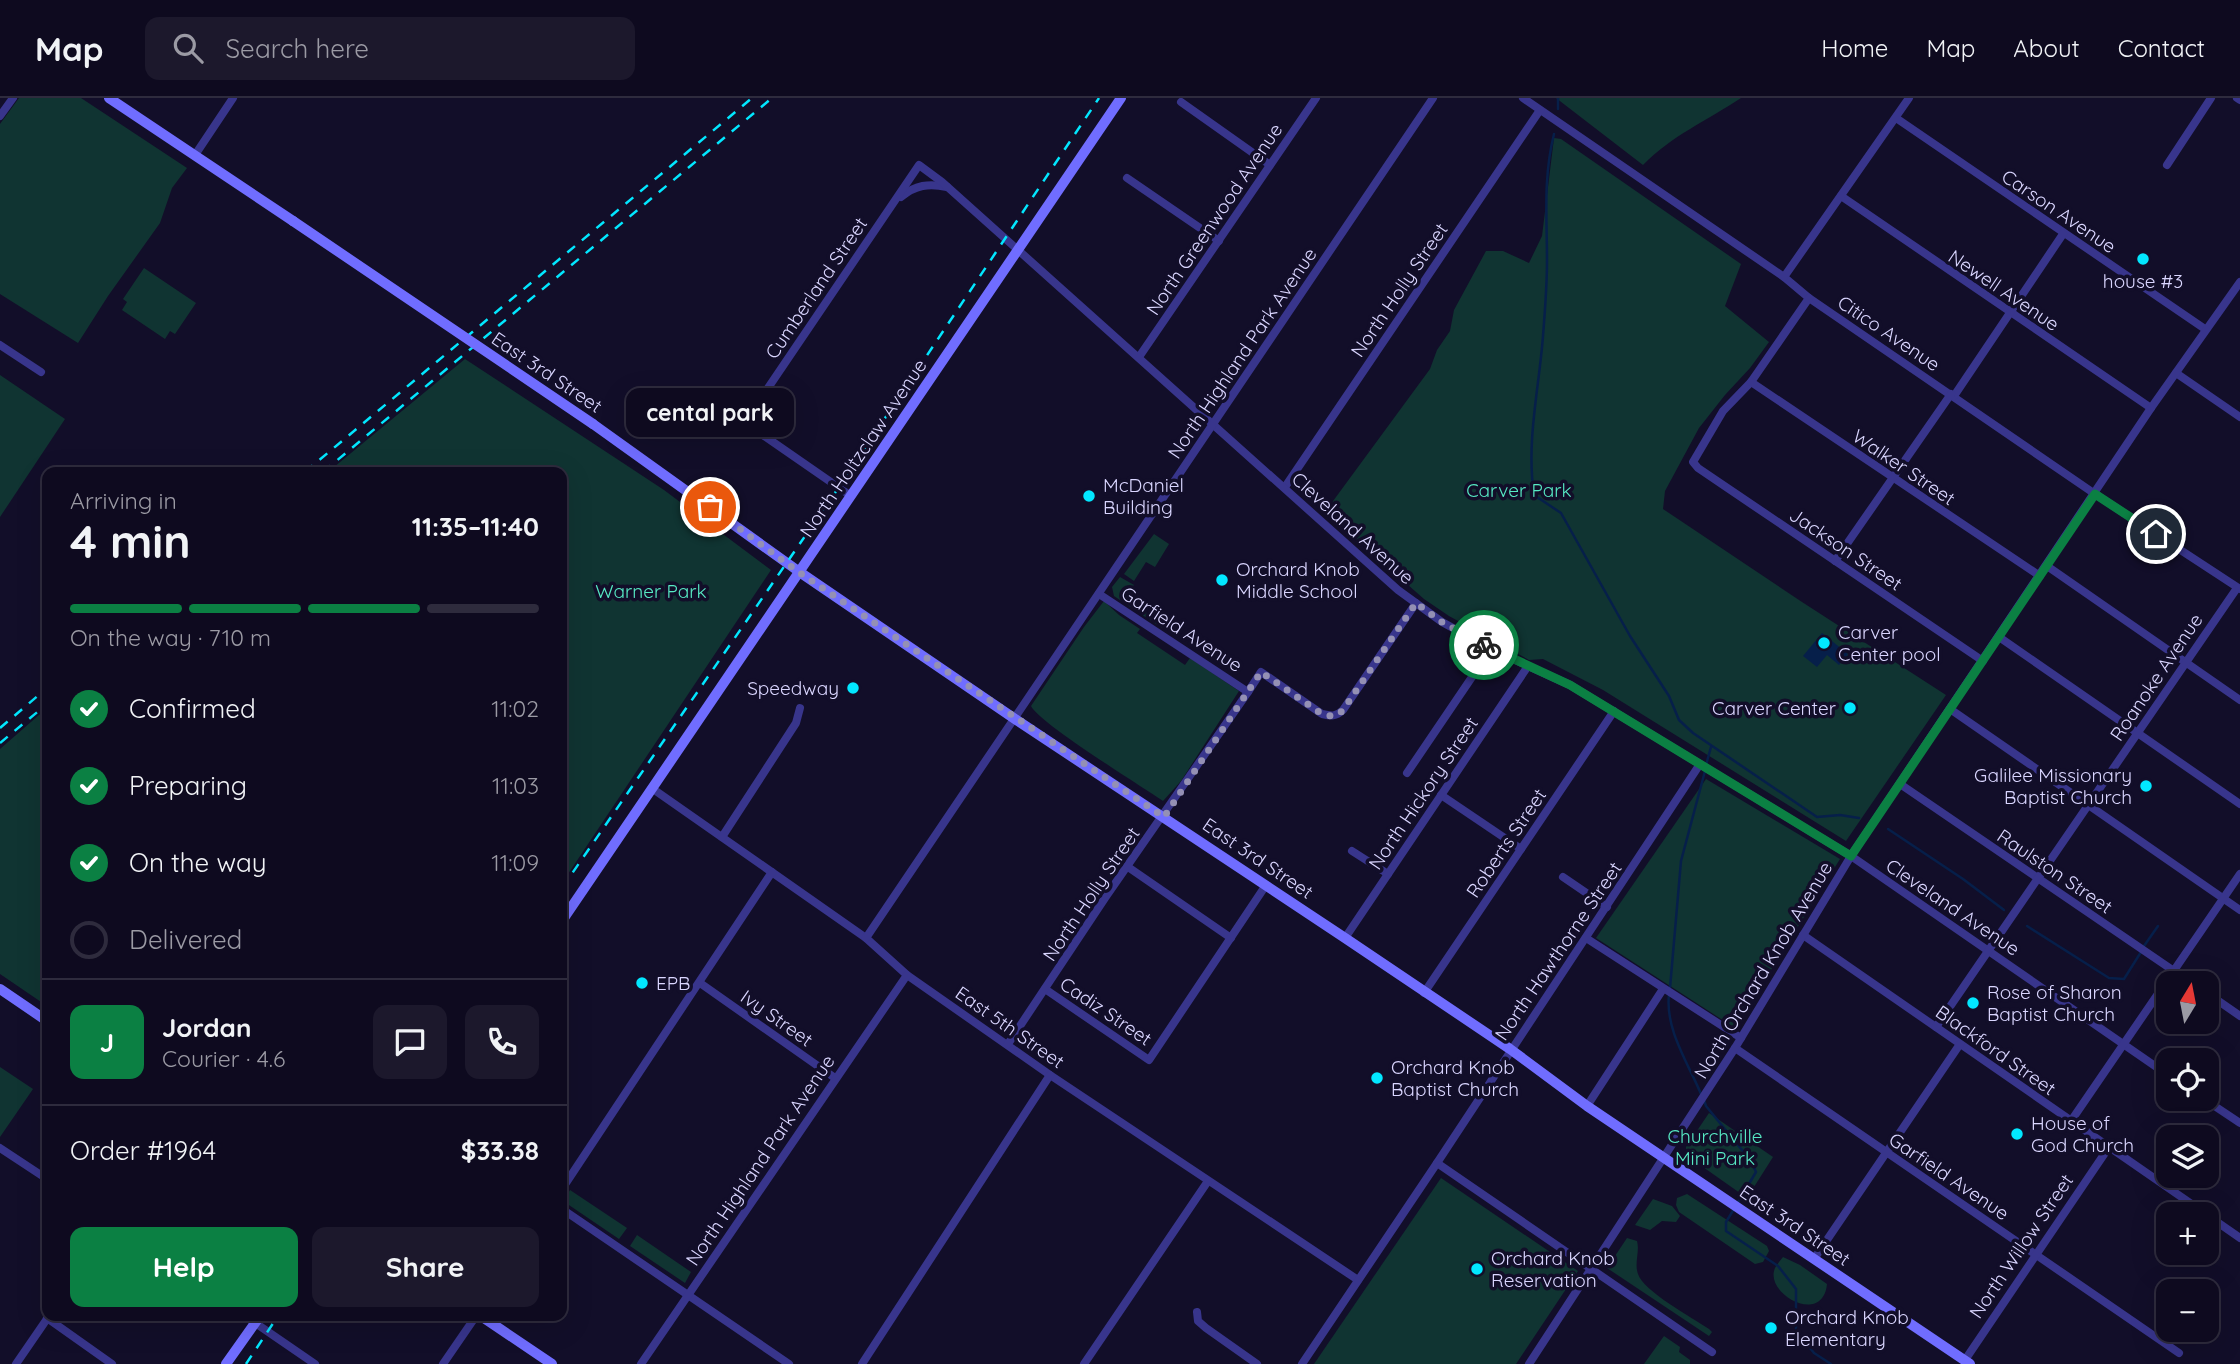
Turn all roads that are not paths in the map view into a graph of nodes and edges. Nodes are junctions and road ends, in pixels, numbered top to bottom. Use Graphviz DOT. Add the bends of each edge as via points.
graph roads {
  1 [pos="13,98"];
  2 [pos="109,98"];
  3 [pos="233,98"];
  4 [pos="1121,98"];
  5 [pos="1316,98"];
  6 [pos="1433,98"];
  7 [pos="1523,98"];
  8 [pos="1909,98"];
  9 [pos="2211,98"];
  10 [pos="1181,102"];
  11 [pos="1540,110"];
  12 [pos="0,116"];
  13 [pos="1896,118"];
  14 [pos="195,155"];
  15 [pos="919,165"];
  16 [pos="1270,165"];
  17 [pos="2167,165"];
  18 [pos="1127,178"];
  19 [pos="949,188"];
  20 [pos="1841,196"];
  21 [pos="889,209"];
  22 [pos="2063,234"];
  23 [pos="1219,241"];
  24 [pos="1017,250"];
  25 [pos="1784,277"];
  26 [pos="2240,282"];
  27 [pos="1810,298"];
  28 [pos="2011,314"];
  29 [pos="2205,329"];
  30 [pos="0,345"];
  31 [pos="1139,357"];
  32 [pos="41,372"];
  33 [pos="2176,373"];
  34 [pos="1751,383"];
  35 [pos="1953,395"];
  36 [pos="2151,408"];
  37 [pos="2240,417"];
  38 [pos="1212,425"];
  39 [pos="1891,477"];
  40 [pos="1284,488"];
  41 [pos="2095,494"];
  42 [pos="851,496"];
  43 [pos="1835,561"];
  44 [pos="2047,566"];
  45 [pos="800,573"];
  46 [pos="2040,576"];
  47 [pos="2238,589"];
  48 [pos="1099,594"];
  49 [pos="1416,603"];
  50 [pos="1999,637"];
  51 [pos="1491,649"];
  52 [pos="1983,661"];
  53 [pos="2185,663"];
  54 [pos="1528,666"];
  55 [pos="1248,692"];
  56 [pos="2240,700"];
  57 [pos="800,708"];
  58 [pos="1950,709"];
  59 [pos="1614,711"];
  60 [pos="1015,719"];
  61 [pos="2138,733"];
  62 [pos="1700,764"];
  63 [pos="1407,773"];
  64 [pos="1900,784"];
  65 [pos="653,789"];
  66 [pos="1441,795"];
  67 [pos="2240,804"];
  68 [pos="2088,805"];
  69 [pos="1164,817"];
  70 [pos="722,837"];
  71 [pos="1521,849"];
  72 [pos="1352,850"];
  73 [pos="1851,856"];
  74 [pos="1128,867"];
  75 [pos="772,872"];
  76 [pos="1388,874"];
  77 [pos="2240,874"];
  78 [pos="1563,877"];
  79 [pos="2038,878"];
  80 [pos="1266,885"];
  81 [pos="2223,898"];
  82 [pos="1607,907"];
  83 [pos="2240,910"];
  84 [pos="567,914"];
  85 [pos="1804,935"];
  86 [pos="866,938"];
  87 [pos="1231,938"];
  88 [pos="1345,938"];
  89 [pos="1586,938"];
  90 [pos="1989,950"];
  91 [pos="2174,971"];
  92 [pos="907,975"];
  93 [pos="700,984"];
  94 [pos="0,989"];
  95 [pos="1045,989"];
  96 [pos="1662,989"];
  97 [pos="1424,993"];
  98 [pos="2156,997"];
  99 [pos="2219,1001"];
  100 [pos="2240,1016"];
  101 [pos="42,1018"];
  102 [pos="1937,1027"];
  103 [pos="1741,1038"];
  104 [pos="1008,1044"];
  105 [pos="1960,1044"];
  106 [pos="2123,1045"];
  107 [pos="1735,1048"];
  108 [pos="1510,1049"];
  109 [pos="2156,1067"];
  110 [pos="1050,1075"];
  111 [pos="835,1078"];
  112 [pos="1587,1106"];
  113 [pos="2219,1109"];
  114 [pos="2071,1121"];
  115 [pos="2240,1123"];
  116 [pos="2109,1147"];
  117 [pos="0,1148"];
  118 [pos="1888,1153"];
  119 [pos="1664,1158"];
  120 [pos="1437,1163"];
  121 [pos="42,1176"];
  122 [pos="1208,1181"];
  123 [pos="567,1182"];
  124 [pos="2187,1202"];
  125 [pos="567,1212"];
  126 [pos="2219,1224"];
  127 [pos="2240,1238"];
  128 [pos="2037,1255"];
  129 [pos="1814,1259"];
  130 [pos="1590,1269"];
  131 [pos="1358,1280"];
  132 [pos="687,1295"];
  133 [pos="1197,1312"];
  134 [pos="45,1321"];
  135 [pos="53,1321"];
  136 [pos="256,1321"];
  137 [pos="258,1321"];
  138 [pos="475,1321"];
  139 [pos="487,1321"];
  140 [pos="1713,1352"];
  141 [pos="2179,1353"];
  142 [pos="1966,1363"];
  143 [pos="16,1364"];
  144 [pos="112,1364"];
  145 [pos="226,1364"];
  146 [pos="316,1364"];
  147 [pos="443,1364"];
  148 [pos="552,1364"];
  149 [pos="641,1364"];
  150 [pos="789,1364"];
  151 [pos="862,1364"];
  152 [pos="1084,1364"];
  153 [pos="1257,1364"];
  154 [pos="1301,1364"];
  155 [pos="1529,1364"];
  1 -- 12 [label="street"];
  2 -- 14 [label="main road, East 3rd Street"];
  3 -- 14 [label="street"];
  4 -- 24 [label="main road, North Holtzclaw Avenue"];
  5 -- 16 [label="street, North Greenwood Avenue"];
  6 -- 38 [label="street, North Highland Park Avenue"];
  7 -- 11 [label="street, Citico Avenue"];
  8 -- 13 [label="street"];
  9 -- 17 [label="street"];
  10 -- 16 [label="street"];
  11 -- 25 [label="street, Citico Avenue"];
  11 -- 40 [label="street, North Holly Street"];
  13 -- 20 [label="street"];
  13 -- 22 [label="street, Carson Avenue"];
  14 -- 45 [label="main road, East 3rd Street, bridge" via="593,424"];
  15 -- 19 [label="street, Cleveland Avenue"];
  15 -- 21 [label="street, Cumberland Street"];
  16 -- 23 [label="street, North Greenwood Avenue"];
  18 -- 23 [label="street"];
  19 -- 21 [label="street, Cumberland Street" via="918,187"];
  19 -- 24 [label="street, Cleveland Avenue"];
  20 -- 25 [label="street"];
  20 -- 28 [label="street, Newell Avenue"];
  21 -- 42 [label="street, Cumberland Street" via="749,416 757,431"];
  22 -- 28 [label="street"];
  22 -- 29 [label="street, Carson Avenue"];
  23 -- 31 [label="street, North Greenwood Avenue"];
  24 -- 31 [label="street, Cleveland Avenue"];
  24 -- 42 [label="main road, North Holtzclaw Avenue"];
  25 -- 27 [label="street, Citico Avenue"];
  26 -- 29 [label="street, North Orchard Knob Avenue"];
  27 -- 34 [label="street"];
  27 -- 35 [label="street, Citico Avenue"];
  28 -- 35 [label="street"];
  28 -- 36 [label="street, Newell Avenue"];
  29 -- 33 [label="street, North Orchard Knob Avenue"];
  30 -- 32 [label="street"];
  31 -- 38 [label="street, Cleveland Avenue"];
  33 -- 36 [label="street, North Orchard Knob Avenue"];
  33 -- 37 [label="street"];
  34 -- 39 [label="street, Walker Street"];
  34 -- 43 [label="street, Jackson Street" via="1723,411 1693,462"];
  35 -- 39 [label="street"];
  35 -- 41 [label="street, Citico Avenue"];
  36 -- 41 [label="street, North Orchard Knob Avenue"];
  38 -- 40 [label="street, Cleveland Avenue"];
  38 -- 48 [label="street, North Highland Park Avenue"];
  39 -- 43 [label="street"];
  39 -- 46 [label="street, Walker Street"];
  40 -- 49 [label="street, Cleveland Avenue"];
  41 -- 44 [label="street, North Orchard Knob Avenue"];
  41 -- 47 [label="street, Citico Avenue"];
  42 -- 45 [label="main road, North Holtzclaw Avenue"];
  43 -- 52 [label="street, Jackson Street"];
  44 -- 46 [label="street, North Orchard Knob Avenue"];
  44 -- 53 [label="street"];
  45 -- 60 [label="main road, East 3rd Street"];
  45 -- 65 [label="main road, North Holtzclaw Avenue"];
  46 -- 50 [label="street, North Orchard Knob Avenue"];
  47 -- 53 [label="street, Roanoke Avenue"];
  48 -- 55 [label="street, Garfield Avenue"];
  48 -- 60 [label="street, North Highland Park Avenue"];
  49 -- 51 [label="street, Cleveland Avenue"];
  49 -- 55 [label="street, Garfield Avenue" via="1337,715 1322,714 1261,672"];
  50 -- 52 [label="street, North Orchard Knob Avenue"];
  50 -- 61 [label="street"];
  51 -- 54 [label="street, Cleveland Avenue"];
  51 -- 63 [label="street"];
  52 -- 58 [label="street, North Orchard Knob Avenue"];
  53 -- 56 [label="street"];
  53 -- 61 [label="street, Roanoke Avenue"];
  54 -- 59 [label="street, Cleveland Avenue"];
  54 -- 66 [label="street, North Hickory Street"];
  55 -- 69 [label="street, North Holly Street"];
  57 -- 70 [label="street" via="796,723"];
  58 -- 64 [label="street, North Orchard Knob Avenue"];
  58 -- 68 [label="street"];
  59 -- 62 [label="street, Cleveland Avenue"];
  59 -- 71 [label="street, Roberts Street"];
  60 -- 69 [label="main road, East 3rd Street"];
  60 -- 86 [label="street, North Highland Park Avenue"];
  61 -- 67 [label="street"];
  61 -- 68 [label="street, Roanoke Avenue"];
  62 -- 73 [label="street, Cleveland Avenue"];
  62 -- 82 [label="street, North Hawthorne Street"];
  64 -- 73 [label="street, North Orchard Knob Avenue"];
  64 -- 79 [label="street, Raulston Street"];
  65 -- 70 [label="street, East 5th Street"];
  65 -- 84 [label="main road, North Holtzclaw Avenue"];
  66 -- 71 [label="street"];
  66 -- 76 [label="street, North Hickory Street"];
  68 -- 79 [label="street, Roanoke Avenue"];
  68 -- 81 [label="street"];
  69 -- 74 [label="street, North Holly Street"];
  69 -- 80 [label="main road, East 3rd Street"];
  70 -- 75 [label="street, East 5th Street"];
  71 -- 97 [label="street, Roberts Street"];
  72 -- 76 [label="street"];
  73 -- 85 [label="street, North Orchard Knob Avenue"];
  73 -- 90 [label="street, Cleveland Avenue"];
  74 -- 87 [label="street"];
  74 -- 95 [label="street, North Holly Street"];
  75 -- 86 [label="street, East 5th Street"];
  75 -- 93 [label="street"];
  76 -- 88 [label="street, North Hickory Street"];
  77 -- 81 [label="street"];
  78 -- 82 [label="street"];
  79 -- 90 [label="street, Roanoke Avenue"];
  79 -- 91 [label="street, Raulston Street"];
  80 -- 87 [label="street"];
  80 -- 88 [label="main road, East 3rd Street"];
  81 -- 83 [label="street"];
  81 -- 91 [label="street"];
  82 -- 89 [label="street, North Hawthorne Street"];
  85 -- 102 [label="street, Blackford Street"];
  85 -- 103 [label="street, North Orchard Knob Avenue"];
  86 -- 92 [label="street, East 5th Street"];
  87 -- 95 [label="street, Cadiz Street" via="1149,1060"];
  88 -- 97 [label="main road, East 3rd Street"];
  89 -- 96 [label="street"];
  89 -- 108 [label="street, North Hawthorne Street"];
  90 -- 102 [label="street, Roanoke Avenue"];
  90 -- 106 [label="street, Cleveland Avenue"];
  92 -- 104 [label="street, East 5th Street"];
  92 -- 111 [label="street, North Highland Park Avenue"];
  93 -- 111 [label="street, Ivy Street"];
  93 -- 123 [label="street"];
  94 -- 101 [label="main road"];
  95 -- 104 [label="street, North Holly Street"];
  96 -- 103 [label="street"];
  96 -- 112 [label="street"];
  97 -- 108 [label="main road, East 3rd Street"];
  98 -- 106 [label="street"];
  99 -- 100 [label="street"];
  102 -- 105 [label="street, Blackford Street"];
  103 -- 107 [label="street, North Orchard Knob Avenue"];
  104 -- 110 [label="street, East 5th Street"];
  105 -- 114 [label="street, Blackford Street"];
  105 -- 118 [label="street"];
  106 -- 109 [label="street, Cleveland Avenue"];
  106 -- 114 [label="street"];
  107 -- 118 [label="street, Garfield Avenue"];
  107 -- 119 [label="street, North Orchard Knob Avenue"];
  108 -- 112 [label="main road, East 3rd Street"];
  108 -- 120 [label="street, North Hawthorne Street"];
  110 -- 122 [label="street, East 5th Street"];
  110 -- 151 [label="street"];
  111 -- 132 [label="street, North Highland Park Avenue"];
  112 -- 119 [label="main road, East 3rd Street"];
  113 -- 115 [label="street"];
  114 -- 116 [label="street, Blackford Street"];
  116 -- 124 [label="street, Blackford Street"];
  116 -- 128 [label="street, North Willow Street"];
  117 -- 121 [label="street"];
  118 -- 128 [label="street, Garfield Avenue"];
  118 -- 129 [label="street"];
  119 -- 129 [label="main road, East 3rd Street"];
  119 -- 130 [label="street, North Orchard Knob Avenue"];
  120 -- 130 [label="street"];
  120 -- 131 [label="street, North Hawthorne Street"];
  122 -- 131 [label="street, East 5th Street"];
  122 -- 152 [label="street"];
  125 -- 132 [label="street"];
  126 -- 127 [label="street, Blackford Street"];
  128 -- 141 [label="street, Garfield Avenue"];
  128 -- 142 [label="street, North Willow Street"];
  129 -- 142 [label="main road, East 3rd Street"];
  130 -- 140 [label="street"];
  130 -- 155 [label="street, North Orchard Knob Avenue"];
  131 -- 154 [label="street, North Hawthorne Street"];
  132 -- 149 [label="street, North Highland Park Avenue"];
  132 -- 150 [label="street"];
  133 -- 153 [label="street" via="1198,1321 1206,1328"];
  134 -- 143 [label="street"];
  135 -- 144 [label="street"];
  136 -- 145 [label="main road"];
  137 -- 146 [label="street"];
  138 -- 147 [label="street"];
  139 -- 148 [label="main road"];
}
